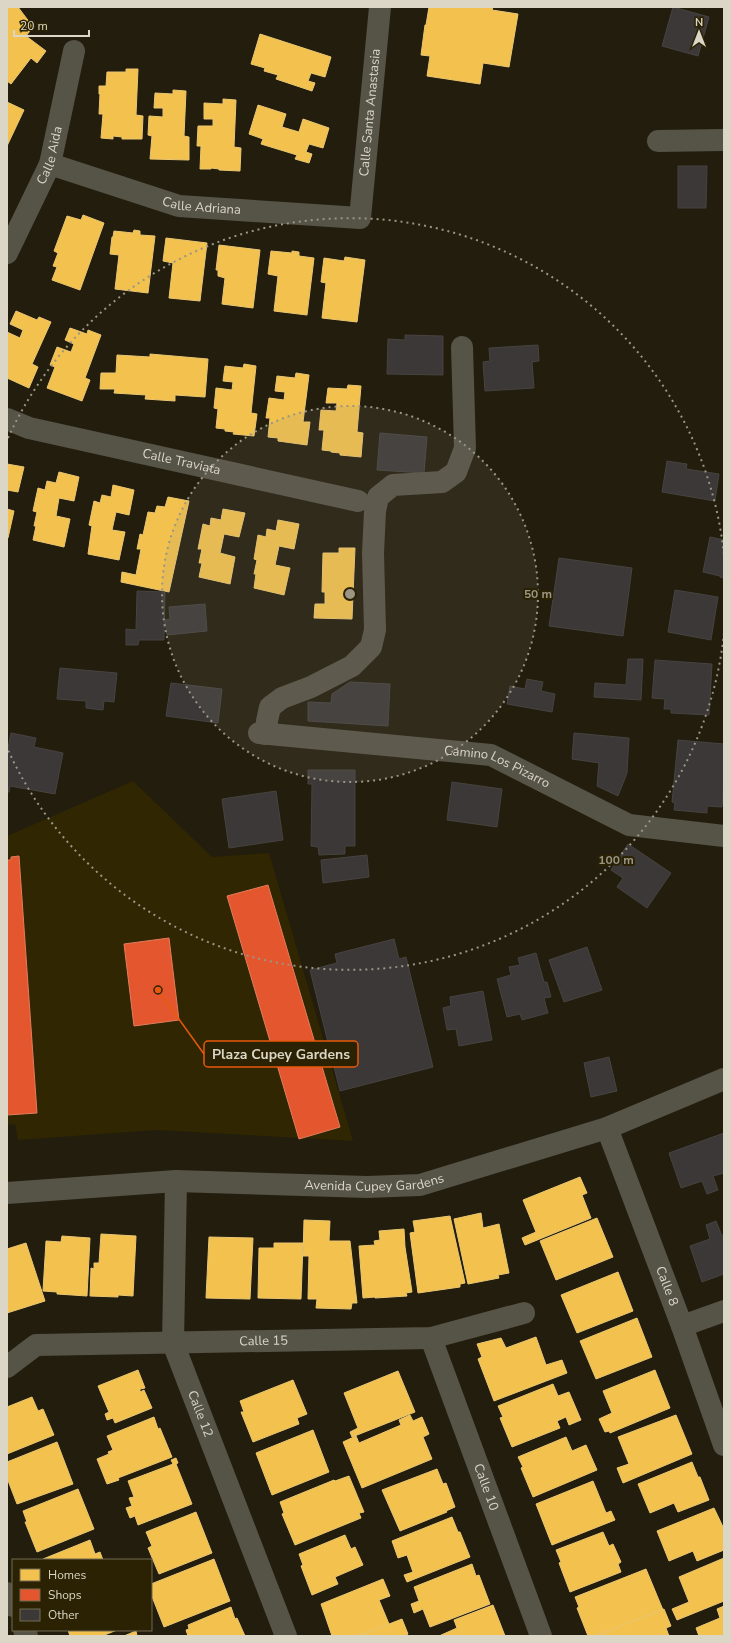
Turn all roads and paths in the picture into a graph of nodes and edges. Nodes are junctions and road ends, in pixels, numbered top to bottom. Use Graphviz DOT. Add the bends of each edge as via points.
graph roads {
  1 [pos="380,7"];
  2 [pos="74,51"];
  3 [pos="724,140"];
  4 [pos="658,141"];
  5 [pos="50,164"];
  6 [pos="360,218"];
  7 [pos="7,253"];
  8 [pos="462,347"];
  9 [pos="7,419"];
  10 [pos="358,501"];
  11 [pos="724,836"];
  12 [pos="724,1079"];
  13 [pos="607,1128"];
  14 [pos="176,1181"];
  15 [pos="7,1193"];
  16 [pos="724,1311"];
  17 [pos="524,1313"];
  18 [pos="682,1326"];
  19 [pos="431,1338"];
  20 [pos="173,1342"];
  21 [pos="7,1367"];
  22 [pos="724,1446"];
  23 [pos="7,1592"];
  24 [pos="12,1604"];
  25 [pos="286,1636"];
  26 [pos="541,1636"];
  1 -- 6 [label="street, Calle Santa Anastasia"];
  2 -- 5 [label="street, Calle Aida"];
  3 -- 4 [label="street"];
  5 -- 6 [label="street, Calle Adriana" via="179,206"];
  5 -- 7 [label="street, Calle Aida"];
  8 -- 11 [label="street, Camino Los Pizarro" via="465,448 456,472 442,482 393,485 378,497 374,511 375,630 371,647 352,666 311,687 282,698 270,707 263,734 491,755 629,825"];
  9 -- 10 [label="street, Calle Traviata" via="29,428"];
  12 -- 13 [label="street, Avenida Cupey Gardens"];
  13 -- 14 [label="street, Avenida Cupey Gardens" via="420,1185 367,1187"];
  13 -- 18 [label="street, Calle 8"];
  14 -- 15 [label="street, Avenida Cupey Gardens"];
  14 -- 20 [label="street, Calle 12"];
  16 -- 18 [label="street"];
  17 -- 19 [label="street, Calle 15"];
  18 -- 22 [label="street, Calle 8"];
  19 -- 20 [label="street, Calle 15"];
  19 -- 26 [label="street, Calle 10"];
  20 -- 21 [label="street, Calle 15" via="36,1345"];
  20 -- 25 [label="street, Calle 12"];
  23 -- 24 [label="street"];
}
